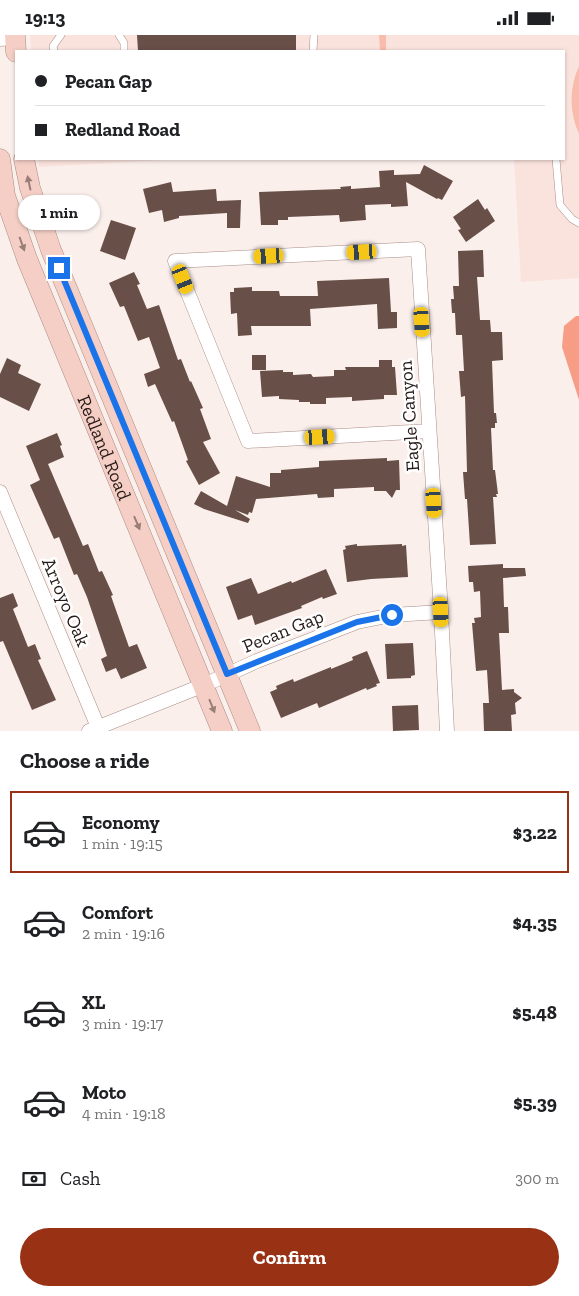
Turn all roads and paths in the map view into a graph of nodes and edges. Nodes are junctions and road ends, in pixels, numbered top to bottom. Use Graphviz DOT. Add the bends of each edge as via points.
graph roads {
  1 [pos="61,35"];
  2 [pos="119,35"];
  3 [pos="314,35"];
  4 [pos="54,50"];
  5 [pos="124,50"];
  6 [pos="313,50"];
  7 [pos="0,159"];
  8 [pos="16,160"];
  9 [pos="22,160"];
  10 [pos="556,160"];
  11 [pos="0,163"];
  12 [pos="579,223"];
  13 [pos="429,431"];
  14 [pos="0,492"];
  15 [pos="441,612"];
  16 [pos="227,674"];
  17 [pos="204,685"];
  18 [pos="94,729"];
  19 [pos="222,731"];
  20 [pos="250,731"];
  21 [pos="447,731"];
  1 -- 4 [label="lane"];
  2 -- 5 [label="lane"];
  3 -- 6 [label="lane"];
  7 -- 11 [label="main road, Redland Road"];
  8 -- 11 [label="street"];
  16 -- 9 [label="main road, Redland Road, one-way" via="51,250"];
  10 -- 12 [label="lane" via="560,205"];
  11 -- 17 [label="main road, Redland Road, one-way" via="5,196 27,259"];
  13 -- 13 [label="street, Eagle Canyon" via="418,249 175,261 248,441"];
  13 -- 15 [label="street, Eagle Canyon"];
  14 -- 18 [label="street, Arroyo Oak"];
  15 -- 16 [label="street, Pecan Gap" via="392,615 357,622"];
  15 -- 21 [label="street, Eagle Canyon"];
  16 -- 17 [label="street, Pecan Gap"];
  16 -- 20 [label="main road, Redland Road"];
  17 -- 18 [label="street, Pecan Gap"];
  17 -- 19 [label="main road, Redland Road, one-way"];
}
